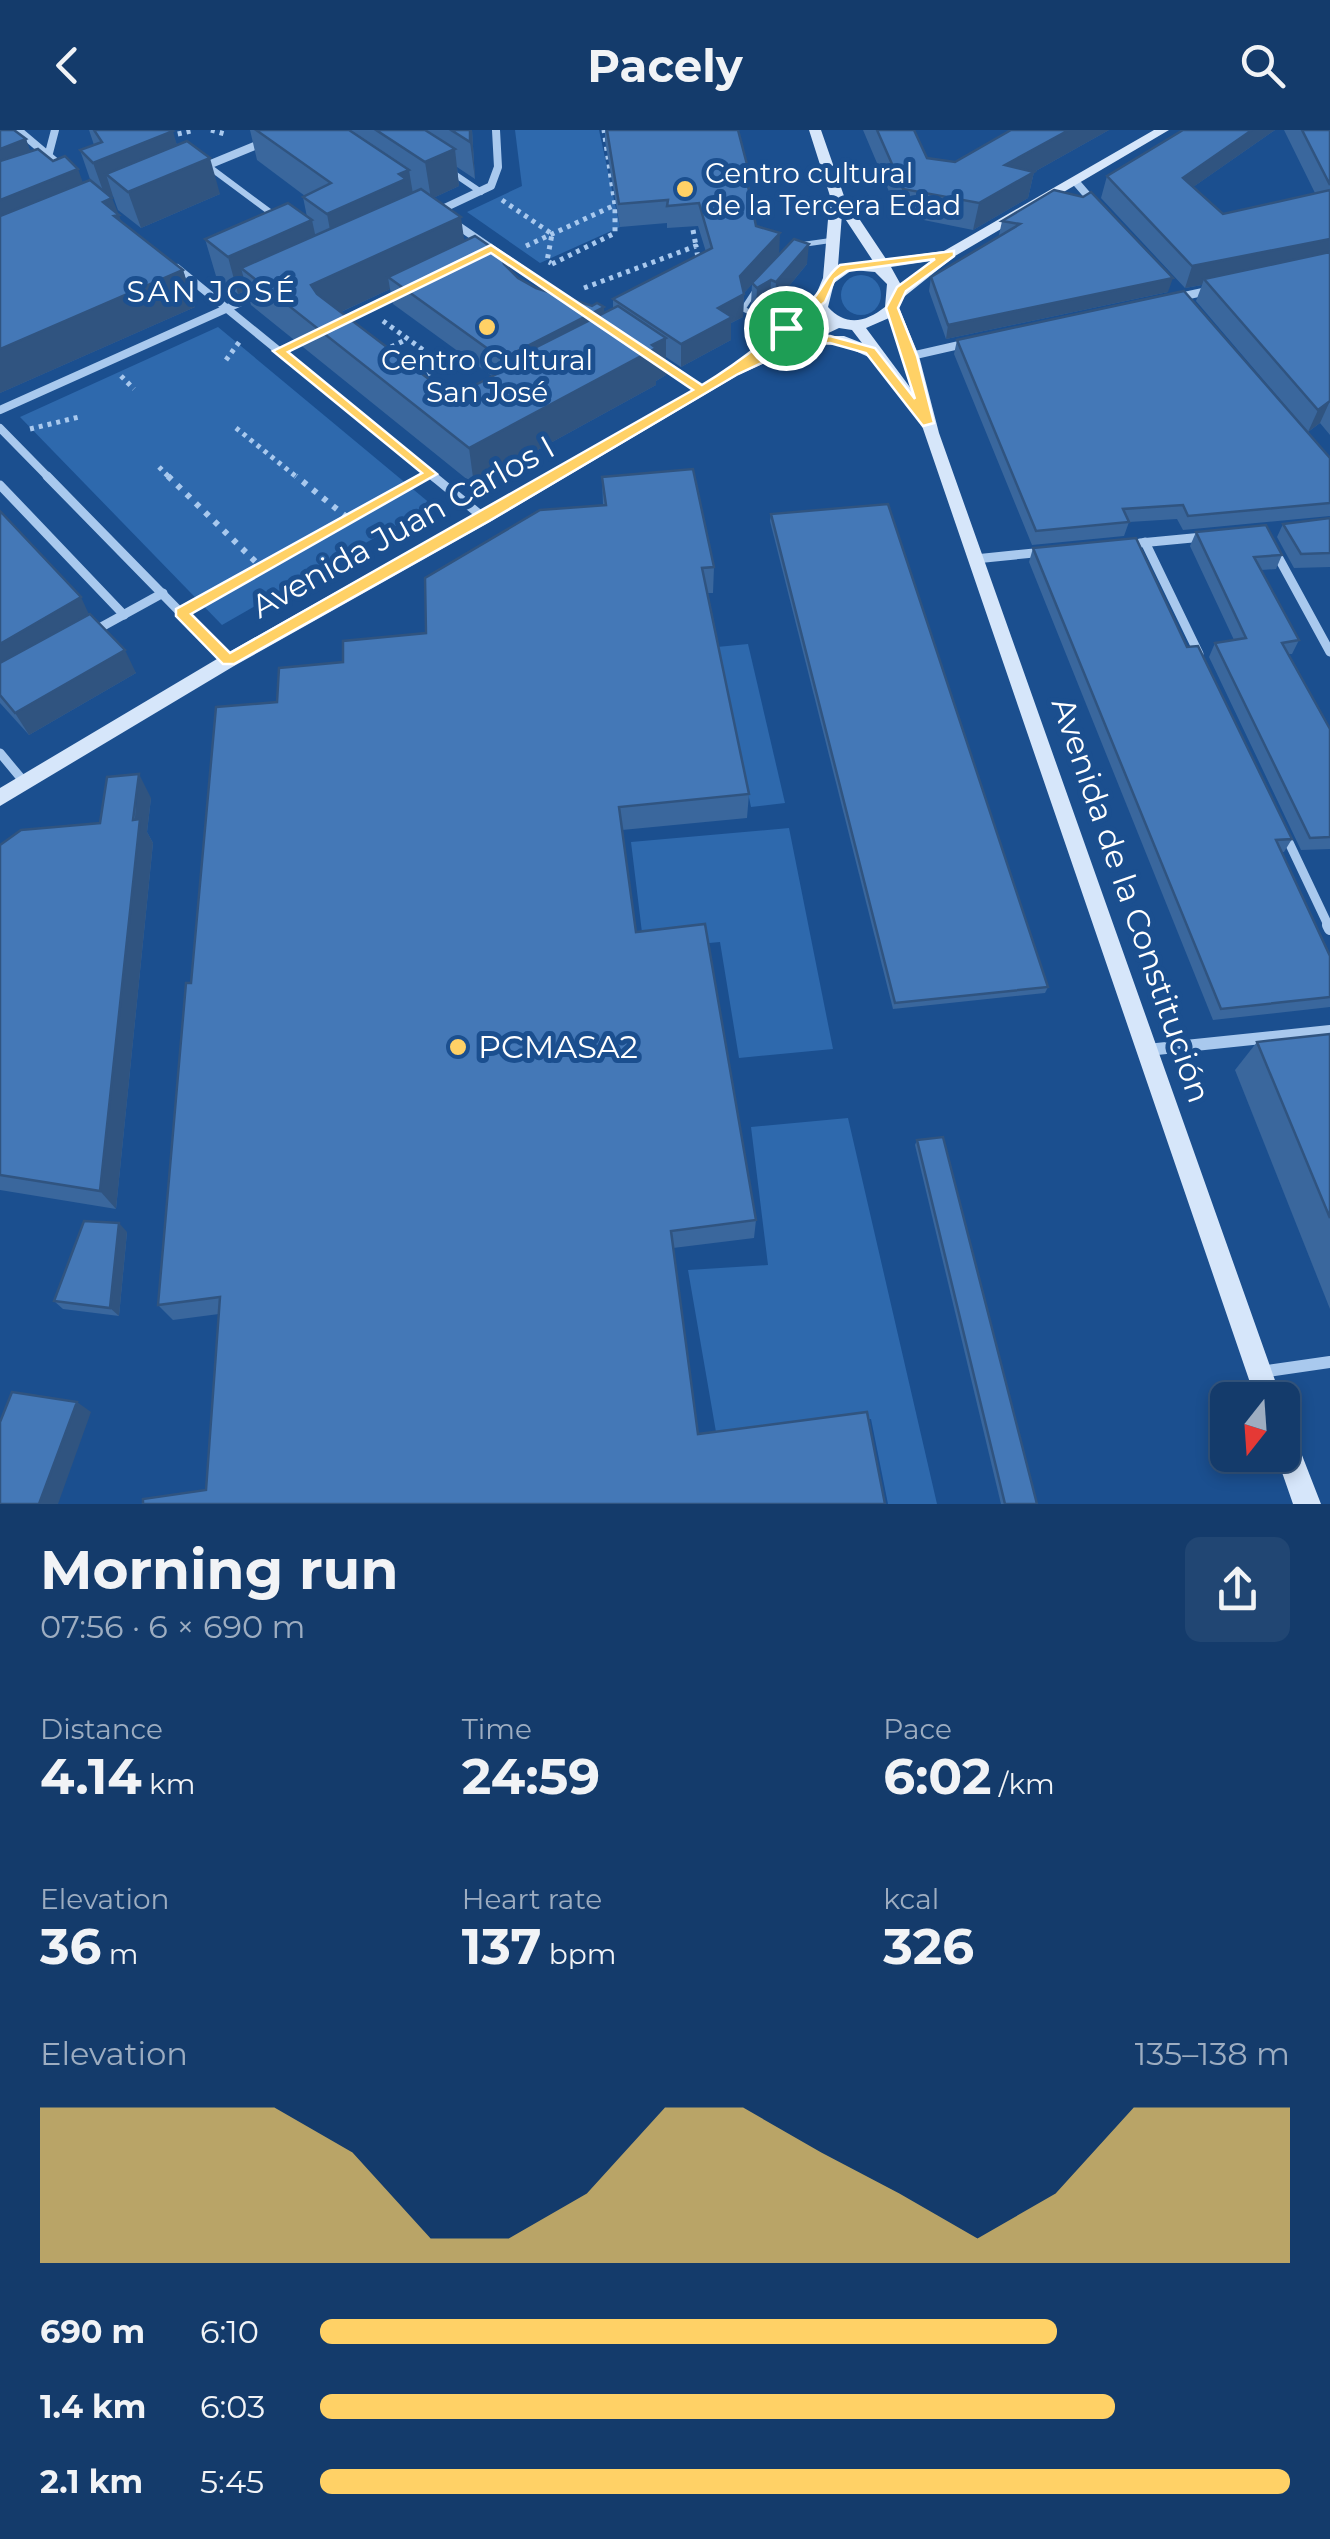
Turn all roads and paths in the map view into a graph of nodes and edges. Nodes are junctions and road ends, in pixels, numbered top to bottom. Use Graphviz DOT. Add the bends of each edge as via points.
graph roads {
  1 [pos="18,130"];
  2 [pos="55,130"];
  3 [pos="195,130"];
  4 [pos="496,130"];
  5 [pos="604,130"];
  6 [pos="815,130"];
  7 [pos="1163,130"];
  8 [pos="167,133"];
  9 [pos="271,139"];
  10 [pos="178,144"];
  11 [pos="49,153"];
  12 [pos="435,161"];
  13 [pos="208,166"];
  14 [pos="67,172"];
  15 [pos="191,173"];
  16 [pos="50,178"];
  17 [pos="1075,181"];
  18 [pos="481,192"];
  19 [pos="837,196"];
  20 [pos="421,202"];
  21 [pos="455,203"];
  22 [pos="615,205"];
  23 [pos="1098,206"];
  24 [pos="436,212"];
  25 [pos="426,216"];
  26 [pos="287,224"];
  27 [pos="694,230"];
  28 [pos="552,234"];
  29 [pos="865,239"];
  30 [pos="834,240"];
  31 [pos="696,246"];
  32 [pos="491,249"];
  33 [pos="788,251"];
  34 [pos="513,252"];
  35 [pos="945,254"];
  36 [pos="473,257"];
  37 [pos="165,258"];
  38 [pos="552,264"];
  39 [pos="882,264"];
  40 [pos="862,265"];
  41 [pos="700,271"];
  42 [pos="560,273"];
  43 [pos="766,276"];
  44 [pos="830,277"];
  45 [pos="892,279"];
  46 [pos="572,281"];
  47 [pos="1227,286"];
  48 [pos="585,288"];
  49 [pos="1174,288"];
  50 [pos="270,289"];
  51 [pos="402,292"];
  52 [pos="574,292"];
  53 [pos="1182,296"];
  54 [pos="821,299"];
  55 [pos="1164,300"];
  56 [pos="893,303"];
  57 [pos="576,306"];
  58 [pos="1192,307"];
  59 [pos="227,308"];
  60 [pos="366,309"];
  61 [pos="838,323"];
  62 [pos="330,326"];
  63 [pos="857,326"];
  64 [pos="786,328"];
  65 [pos="408,338"];
  66 [pos="798,342"];
  67 [pos="976,342"];
  68 [pos="648,354"];
  69 [pos="911,356"];
  70 [pos="371,357"];
  71 [pos="880,358"];
  72 [pos="733,372"];
  73 [pos="408,384"];
  74 [pos="702,390"];
  75 [pos="0,410"];
  76 [pos="80,416"];
  77 [pos="928,423"];
  78 [pos="39,424"];
  79 [pos="0,428"];
  80 [pos="236,428"];
  81 [pos="158,467"];
  82 [pos="431,474"];
  83 [pos="0,485"];
  84 [pos="484,518"];
  85 [pos="348,519"];
  86 [pos="1224,535"];
  87 [pos="1146,542"];
  88 [pos="1127,544"];
  89 [pos="1274,548"];
  90 [pos="1052,552"];
  91 [pos="975,559"];
  92 [pos="262,568"];
  93 [pos="163,594"];
  94 [pos="182,613"];
  95 [pos="124,615"];
  96 [pos="78,640"];
  97 [pos="1330,652"];
  98 [pos="228,660"];
  99 [pos="1206,670"];
  100 [pos="0,753"];
  101 [pos="25,783"];
  102 [pos="0,798"];
  103 [pos="1280,825"];
  104 [pos="1330,929"];
  105 [pos="1330,1031"];
  106 [pos="1147,1050"];
  107 [pos="1330,1362"];
  108 [pos="1259,1372"];
  109 [pos="1263,1382"];
  110 [pos="1296,1472"];
  111 [pos="1308,1504"];
  1 -- 11 [label="street"];
  2 -- 11 [label="street"];
  3 -- 8 [label="path"];
  4 -- 18 [label="street" via="500,174"];
  5 -- 22 [label="path"];
  6 -- 19 [label="main road"];
  7 -- 17 [label="main road"];
  8 -- 10 [label="path"];
  9 -- 13 [label="street"];
  11 -- 14 [label="street"];
  12 -- 18 [label="street"];
  13 -- 15 [label="street"];
  13 -- 26 [label="street"];
  14 -- 16 [label="street"];
  17 -- 23 [label="street"];
  17 -- 35 [label="main road"];
  18 -- 21 [label="street"];
  19 -- 29 [label="main road"];
  19 -- 30 [label="main road"];
  20 -- 24 [label="street"];
  21 -- 24 [label="street"];
  21 -- 28 [label="path" via="466,212 499,198"];
  22 -- 28 [label="path"];
  22 -- 38 [label="path" via="615,233"];
  24 -- 25 [label="street"];
  24 -- 32 [label="street"];
  27 -- 31 [label="path"];
  28 -- 34 [label="path"];
  28 -- 38 [label="path"];
  29 -- 35 [label="main road" via="897,253"];
  29 -- 39 [label="main road"];
  30 -- 33 [label="lane"];
  30 -- 44 [label="main road"];
  31 -- 41 [label="path"];
  31 -- 48 [label="path"];
  32 -- 36 [label="street"];
  32 -- 57 [label="street"];
  35 -- 39 [label="main road"];
  35 -- 56 [label="main road"];
  37 -- 59 [label="street"];
  38 -- 42 [label="path"];
  39 -- 40 [label="main road"];
  39 -- 45 [label="main road"];
  40 -- 44 [label="main road"];
  40 -- 45 [label="main road"];
  43 -- 64 [label="lane" via="743,309"];
  44 -- 54 [label="main road"];
  45 -- 56 [label="main road"];
  46 -- 48 [label="path"];
  47 -- 53 [label="street"];
  48 -- 52 [label="path"];
  49 -- 53 [label="street"];
  50 -- 59 [label="street"];
  51 -- 60 [label="street"];
  53 -- 55 [label="street"];
  53 -- 58 [label="street"];
  54 -- 61 [label="main road"];
  54 -- 64 [label="main road, Avenida Juan Carlos I"];
  56 -- 63 [label="main road" via="877,321"];
  56 -- 69 [label="main road, Avenida de la Constitución"];
  59 -- 75 [label="street"];
  59 -- 82 [label="street"];
  60 -- 62 [label="street"];
  60 -- 65 [label="path"];
  61 -- 63 [label="main road"];
  61 -- 66 [label="main road, Avenida Juan Carlos I"];
  63 -- 71 [label="main road, Avenida de la Constitución"];
  64 -- 72 [label="main road, Avenida Juan Carlos I"];
  65 -- 70 [label="path"];
  65 -- 73 [label="path" via="444,366"];
  66 -- 71 [label="main road" via="844,341"];
  66 -- 72 [label="main road, Avenida Juan Carlos I"];
  67 -- 69 [label="street"];
  68 -- 74 [label="street"];
  69 -- 77 [label="main road, Avenida de la Constitución"];
  71 -- 77 [label="main road, Avenida de la Constitución"];
  72 -- 74 [label="main road, Avenida Juan Carlos I"];
  74 -- 84 [label="main road, Avenida Juan Carlos I"];
  76 -- 78 [label="path"];
  77 -- 91 [label="main road, Avenida de la Constitución"];
  79 -- 93 [label="street"];
  80 -- 85 [label="path"];
  81 -- 92 [label="path"];
  82 -- 84 [label="street"];
  82 -- 85 [label="path"];
  83 -- 95 [label="street"];
  84 -- 98 [label="main road, Avenida Juan Carlos I"];
  85 -- 92 [label="path"];
  86 -- 87 [label="street"];
  87 -- 88 [label="street"];
  87 -- 99 [label="street"];
  89 -- 97 [label="street"];
  90 -- 91 [label="street"];
  91 -- 106 [label="main road, Avenida de la Constitución"];
  92 -- 94 [label="path"];
  93 -- 94 [label="street"];
  93 -- 95 [label="street"];
  94 -- 98 [label="street"];
  95 -- 96 [label="street"];
  98 -- 101 [label="main road, Avenida Juan Carlos I"];
  100 -- 101 [label="street"];
  101 -- 102 [label="main road, Avenida Juan Carlos I"];
  103 -- 104 [label="street"];
  105 -- 106 [label="street"];
  106 -- 108 [label="main road, Avenida de la Constitución"];
  107 -- 108 [label="street"];
  108 -- 109 [label="main road, Avenida de la Constitución"];
  110 -- 111 [label="main road"];
}
